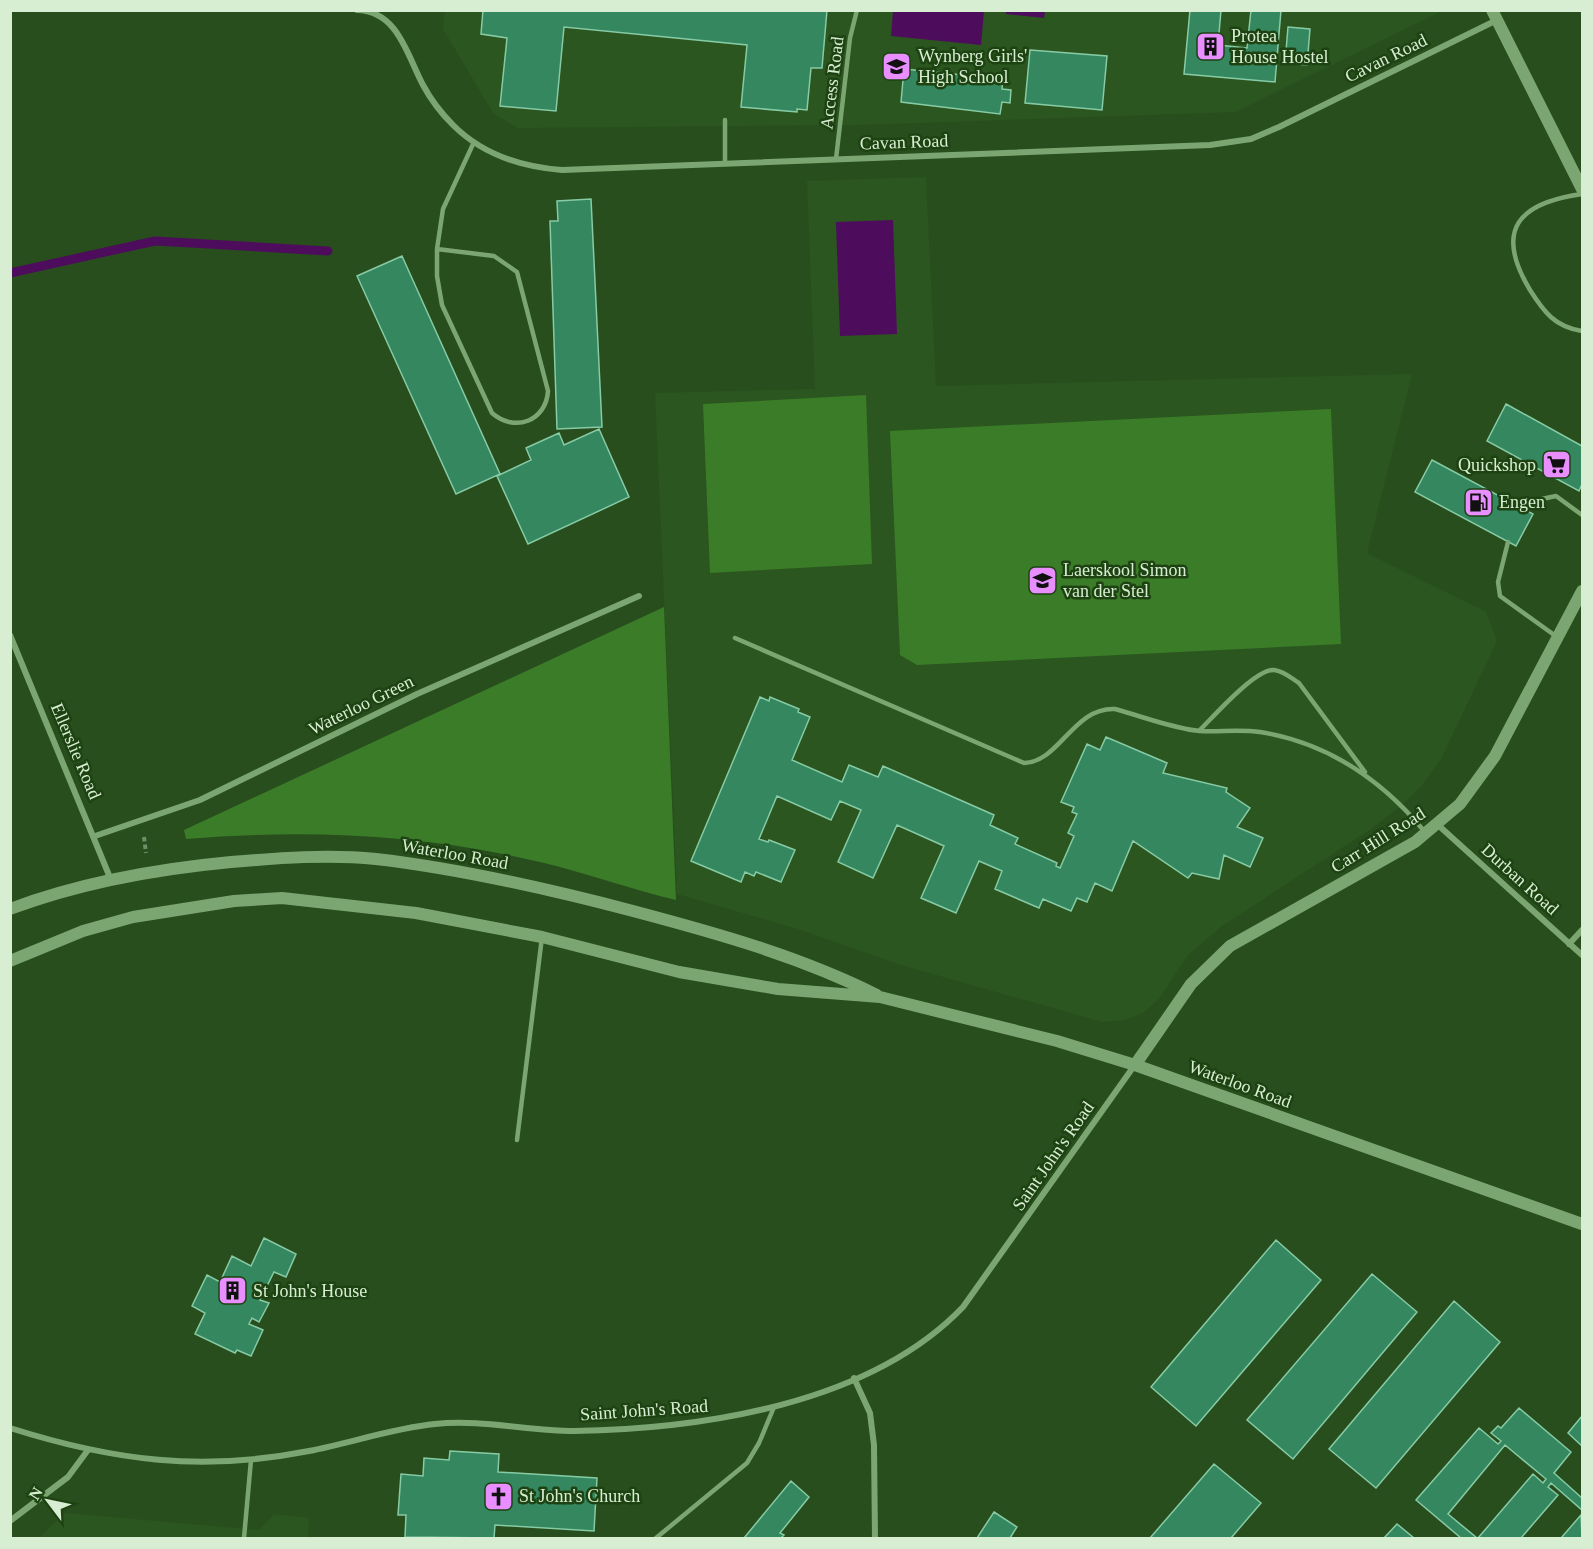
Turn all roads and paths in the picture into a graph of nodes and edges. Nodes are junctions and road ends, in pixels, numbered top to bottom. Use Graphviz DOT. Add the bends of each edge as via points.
graph roads {
  1 [pos="357,10"];
  2 [pos="857,10"];
  3 [pos="1495,15"];
  4 [pos="725,120"];
  5 [pos="474,142"];
  6 [pos="836,159"];
  7 [pos="725,164"];
  8 [pos="1582,189"];
  9 [pos="1582,195"];
  10 [pos="437,249"];
  11 [pos="1582,331"];
  12 [pos="1526,511"];
  13 [pos="1582,514"];
  14 [pos="1508,542"];
  15 [pos="1582,591"];
  16 [pos="639,596"];
  17 [pos="10,635"];
  18 [pos="1557,637"];
  19 [pos="735,638"];
  20 [pos="1199,731"];
  21 [pos="1368,776"];
  22 [pos="1438,825"];
  23 [pos="144,834"];
  24 [pos="1426,834"];
  25 [pos="95,836"];
  26 [pos="146,854"];
  27 [pos="111,880"];
  28 [pos="10,909"];
  29 [pos="1582,930"];
  30 [pos="542,937"];
  31 [pos="1569,944"];
  32 [pos="1582,955"];
  33 [pos="10,961"];
  34 [pos="880,996"];
  35 [pos="1135,1065"];
  36 [pos="517,1140"];
  37 [pos="1582,1224"];
  38 [pos="854,1378"];
  39 [pos="774,1407"];
  40 [pos="10,1428"];
  41 [pos="88,1450"];
  42 [pos="251,1460"];
  43 [pos="10,1521"];
  44 [pos="243,1539"];
  45 [pos="656,1539"];
  46 [pos="875,1539"];
  1 -- 5 [label="street, Cavan Road" via="375,14 394,28 438,109"];
  2 -- 6 [label="lane, Access Road" via="850,38"];
  3 -- 6 [label="street, Cavan Road" via="1251,139 1199,145"];
  3 -- 8 [label="main road"];
  4 -- 7 [label="lane"];
  5 -- 7 [label="street, Cavan Road" via="516,163 551,169"];
  5 -- 10 [label="lane" via="443,209"];
  6 -- 7 [label="street, Cavan Road"];
  9 -- 11 [label="lane" via="1558,198 1528,213 1515,229 1511,243 1512,254 1543,311 1557,324"];
  10 -- 10 [label="lane" via="442,305 487,405 509,423 537,417 548,400 548,390 517,272 494,256"];
  12 -- 13 [label="lane" via="1538,500 1556,496"];
  14 -- 18 [label="lane" via="1498,582 1500,596"];
  15 -- 18 [label="main road, Carr Hill Road"];
  16 -- 25 [label="street, Waterloo Green" via="417,694 200,800"];
  17 -- 25 [label="street, Ellerslie Road"];
  18 -- 22 [label="main road, Carr Hill Road" via="1479,781"];
  19 -- 20 [label="lane" via="1024,763 1037,760 1090,714 1104,709"];
  20 -- 21 [label="lane" via="1258,732 1288,738 1343,760"];
  20 -- 21 [label="lane" via="1259,675 1272,670 1284,673 1299,683"];
  21 -- 24 [label="lane" via="1406,809"];
  22 -- 24 [label="main road, Carr Hill Road"];
  22 -- 31 [label="street, Durban Road"];
  23 -- 26 [label="path"];
  24 -- 35 [label="main road, Carr Hill Road" via="1230,946 1191,984"];
  25 -- 27 [label="street, Ellerslie Road"];
  27 -- 28 [label="main road, Waterloo Road" via="59,890"];
  27 -- 34 [label="main road, Waterloo Road" via="168,868 273,858 374,859 441,868 575,896 681,924 832,972"];
  29 -- 31 [label="street"];
  30 -- 33 [label="main road, Waterloo Road" via="416,913 282,898 234,901 134,917 83,931"];
  30 -- 34 [label="main road, Waterloo Road" via="679,972 778,989"];
  30 -- 36 [label="lane"];
  31 -- 32 [label="street, Durban Road"];
  34 -- 35 [label="main road, Waterloo Road"];
  35 -- 37 [label="main road, Waterloo Road"];
  35 -- 38 [label="street, Saint John's Road" via="963,1308 921,1344"];
  38 -- 39 [label="street, Saint John's Road"];
  38 -- 46 [label="street" via="870,1413"];
  39 -- 42 [label="street, Saint John's Road" via="682,1425 573,1431 438,1423"];
  39 -- 45 [label="lane" via="747,1463"];
  40 -- 41 [label="street, Saint John's Road"];
  41 -- 42 [label="street, Saint John's Road" via="182,1463"];
  41 -- 43 [label="street" via="68,1477"];
  42 -- 44 [label="lane"];
}
